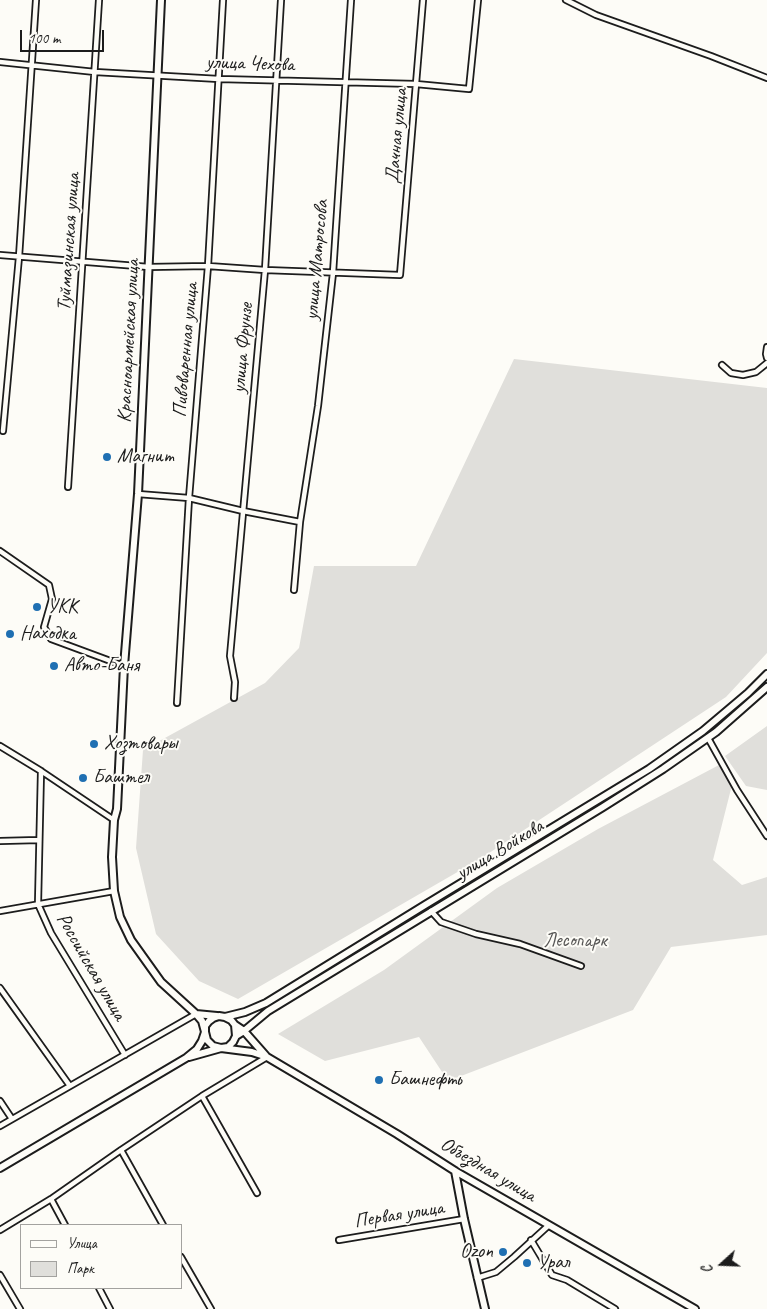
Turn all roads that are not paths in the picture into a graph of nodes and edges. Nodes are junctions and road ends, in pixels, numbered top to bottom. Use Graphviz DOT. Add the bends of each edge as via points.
graph roads {
  1 [pos="36,0"];
  2 [pos="99,0"];
  3 [pos="161,0"];
  4 [pos="223,0"];
  5 [pos="282,0"];
  6 [pos="351,0"];
  7 [pos="423,0"];
  8 [pos="478,0"];
  9 [pos="566,0"];
  10 [pos="0,62"];
  11 [pos="31,65"];
  12 [pos="95,72"];
  13 [pos="158,75"];
  14 [pos="767,78"];
  15 [pos="219,79"];
  16 [pos="277,81"];
  17 [pos="345,82"];
  18 [pos="416,84"];
  19 [pos="0,255"];
  20 [pos="19,257"];
  21 [pos="83,261"];
  22 [pos="208,266"];
  23 [pos="149,267"];
  24 [pos="265,270"];
  25 [pos="333,273"];
  26 [pos="767,346"];
  27 [pos="767,358"];
  28 [pos="767,362"];
  29 [pos="722,365"];
  30 [pos="3,431"];
  31 [pos="68,487"];
  32 [pos="138,494"];
  33 [pos="189,498"];
  34 [pos="243,510"];
  35 [pos="300,522"];
  36 [pos="0,551"];
  37 [pos="294,590"];
  38 [pos="124,666"];
  39 [pos="767,674"];
  40 [pos="767,687"];
  41 [pos="234,698"];
  42 [pos="177,703"];
  43 [pos="708,738"];
  44 [pos="0,746"];
  45 [pos="41,771"];
  46 [pos="114,820"];
  47 [pos="767,836"];
  48 [pos="0,840"];
  49 [pos="40,840"];
  50 [pos="114,891"];
  51 [pos="38,904"];
  52 [pos="0,911"];
  53 [pos="431,911"];
  54 [pos="581,966"];
  55 [pos="0,988"];
  56 [pos="196,1014"];
  57 [pos="222,1016"];
  58 [pos="235,1025"];
  59 [pos="244,1031"];
  60 [pos="204,1032"];
  61 [pos="236,1036"];
  62 [pos="221,1048"];
  63 [pos="125,1055"];
  64 [pos="267,1057"];
  65 [pos="186,1058"];
  66 [pos="70,1086"];
  67 [pos="202,1096"];
  68 [pos="0,1101"];
  69 [pos="12,1119"];
  70 [pos="0,1126"];
  71 [pos="121,1150"];
  72 [pos="0,1168"];
  73 [pos="455,1171"];
  74 [pos="257,1193"];
  75 [pos="51,1199"];
  76 [pos="464,1220"];
  77 [pos="64,1224"];
  78 [pos="162,1224"];
  79 [pos="549,1225"];
  80 [pos="0,1230"];
  81 [pos="339,1240"];
  82 [pos="531,1240"];
  83 [pos="182,1259"];
  84 [pos="0,1275"];
  85 [pos="477,1278"];
  86 [pos="100,1289"];
  87 [pos="20,1309"];
  88 [pos="110,1309"];
  89 [pos="211,1309"];
  90 [pos="484,1309"];
  91 [pos="615,1309"];
  92 [pos="694,1309"];
  1 -- 11 [label="street"];
  2 -- 12 [label="street, Туймазинская улица"];
  3 -- 13 [label="main road, Красноармейская улица"];
  4 -- 15 [label="street, Пивоваренная улица"];
  5 -- 16 [label="street, улица Фрунзе"];
  6 -- 17 [label="street, улица Матросова"];
  7 -- 18 [label="street, Дачная улица"];
  8 -- 18 [label="street, улица Чехова" via="469,89"];
  9 -- 14 [label="street" via="596,15"];
  10 -- 11 [label="street, улица Чехова"];
  11 -- 12 [label="street, улица Чехова"];
  11 -- 20 [label="street"];
  12 -- 13 [label="street, улица Чехова"];
  12 -- 21 [label="street, Туймазинская улица"];
  13 -- 15 [label="street, улица Чехова"];
  13 -- 23 [label="main road, Красноармейская улица"];
  15 -- 16 [label="street, улица Чехова"];
  15 -- 22 [label="street, Пивоваренная улица"];
  16 -- 17 [label="street, улица Чехова"];
  16 -- 24 [label="street, улица Фрунзе"];
  17 -- 18 [label="street, улица Чехова"];
  17 -- 25 [label="street, улица Матросова"];
  18 -- 25 [label="street, Дачная улица" via="400,275"];
  19 -- 20 [label="street"];
  20 -- 21 [label="street"];
  20 -- 30 [label="street"];
  21 -- 23 [label="street"];
  21 -- 31 [label="street, Туймазинская улица"];
  22 -- 23 [label="street"];
  22 -- 24 [label="street"];
  22 -- 33 [label="street, Пивоваренная улица"];
  23 -- 32 [label="main road, Красноармейская улица"];
  24 -- 25 [label="street"];
  24 -- 34 [label="street, улица Фрунзе"];
  25 -- 35 [label="street, улица Матросова" via="318,406"];
  26 -- 27 [label="street"];
  28 -- 29 [label="street" via="756,372 743,375 731,373"];
  32 -- 33 [label="street"];
  32 -- 38 [label="main road, Красноармейская улица"];
  33 -- 34 [label="street"];
  33 -- 42 [label="street, Пивоваренная улица"];
  34 -- 35 [label="street"];
  34 -- 41 [label="street, улица Фрунзе" via="230,656 235,682"];
  35 -- 37 [label="street, улица Матросова"];
  36 -- 38 [label="street" via="49,585 52,599 44,627 51,639"];
  38 -- 46 [label="main road, Красноармейская улица"];
  39 -- 57 [label="main road, улица Войкова" via="703,731 649,769 266,1003 245,1012"];
  40 -- 43 [label="main road, улица Войкова"];
  43 -- 47 [label="street"];
  43 -- 53 [label="main road, улица Войкова" via="603,807"];
  44 -- 45 [label="street"];
  45 -- 46 [label="street"];
  45 -- 49 [label="street, Российская улица"];
  46 -- 50 [label="main road, Красноармейская улица"];
  48 -- 49 [label="street"];
  49 -- 51 [label="street, Российская улица"];
  50 -- 51 [label="street"];
  50 -- 56 [label="main road, Красноармейская улица" via="120,917 132,940 161,982"];
  51 -- 52 [label="street"];
  51 -- 63 [label="street, Российская улица" via="51,933"];
  53 -- 54 [label="street" via="441,922 520,944"];
  53 -- 59 [label="main road, улица Войкова" via="268,1011"];
  55 -- 66 [label="street"];
  56 -- 57 [label="main road, улица Войкова"];
  56 -- 60 [label="main road" via="202,1021"];
  56 -- 63 [label="street"];
  57 -- 58 [label="main road"];
  57 -- 60 [label="main road" via="208,1021"];
  58 -- 59 [label="main road"];
  58 -- 61 [label="main road"];
  59 -- 61 [label="main road, улица Войкова"];
  59 -- 64 [label="main road"];
  60 -- 62 [label="main road" via="213,1046"];
  60 -- 65 [label="main road" via="197,1049"];
  61 -- 62 [label="main road" via="228,1047"];
  62 -- 64 [label="main road"];
  62 -- 65 [label="main road"];
  63 -- 66 [label="street"];
  64 -- 67 [label="street"];
  64 -- 73 [label="main road, Объездная улица"];
  65 -- 72 [label="main road"];
  66 -- 69 [label="street"];
  67 -- 71 [label="street"];
  67 -- 74 [label="street"];
  68 -- 69 [label="street"];
  69 -- 70 [label="street"];
  71 -- 75 [label="street"];
  71 -- 78 [label="street"];
  73 -- 76 [label="main road"];
  73 -- 79 [label="main road, Объездная улица"];
  75 -- 77 [label="street"];
  75 -- 80 [label="street"];
  76 -- 81 [label="street, Первая улица"];
  76 -- 85 [label="main road"];
  79 -- 82 [label="street"];
  79 -- 92 [label="main road, Объездная улица"];
  82 -- 85 [label="street" via="496,1272"];
  82 -- 91 [label="street" via="552,1275 567,1280"];
  83 -- 89 [label="street"];
  84 -- 87 [label="street"];
  85 -- 90 [label="main road"];
  86 -- 88 [label="street"];
}
